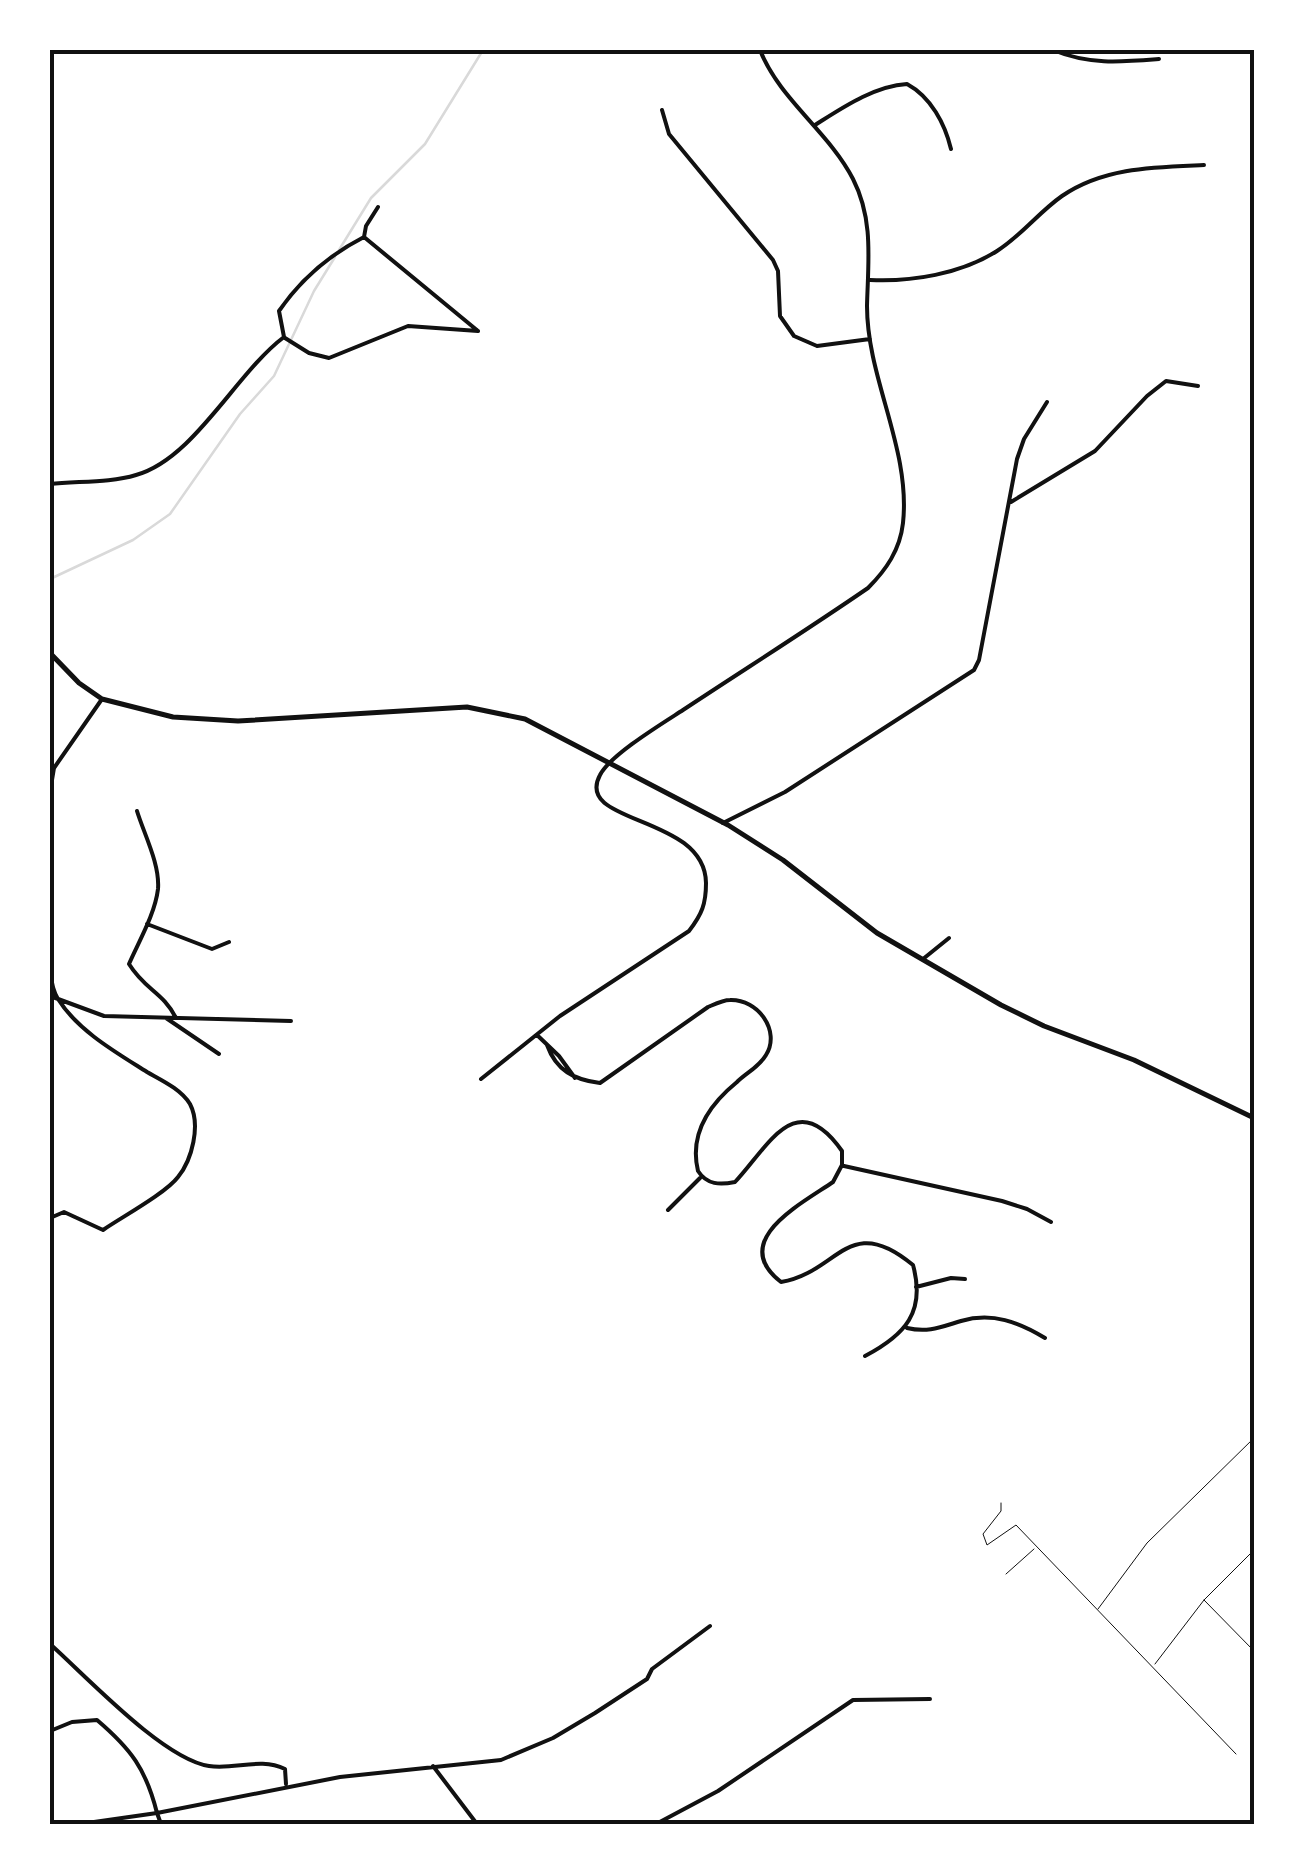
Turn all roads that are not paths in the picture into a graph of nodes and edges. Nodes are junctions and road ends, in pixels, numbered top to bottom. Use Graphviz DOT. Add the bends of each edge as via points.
graph roads {
  1 [pos="760,50"];
  2 [pos="1053,50"];
  3 [pos="1159,59"];
  4 [pos="662,110"];
  5 [pos="815,126"];
  6 [pos="950,149"];
  7 [pos="1204,165"];
  8 [pos="378,207"];
  9 [pos="364,237"];
  10 [pos="870,280"];
  11 [pos="284,337"];
  12 [pos="871,339"];
  13 [pos="1198,386"];
  14 [pos="1047,402"];
  15 [pos="50,484"];
  16 [pos="1011,502"];
  17 [pos="50,653"];
  18 [pos="102,699"];
  19 [pos="612,764"];
  20 [pos="50,792"];
  21 [pos="137,811"];
  22 [pos="724,823"];
  23 [pos="50,923"];
  24 [pos="147,924"];
  25 [pos="949,938"];
  26 [pos="230,942"];
  27 [pos="923,959"];
  28 [pos="53,996"];
  29 [pos="166,1018"];
  30 [pos="176,1018"];
  31 [pos="291,1022"];
  32 [pos="537,1035"];
  33 [pos="219,1054"];
  34 [pos="482,1079"];
  35 [pos="1254,1118"];
  36 [pos="842,1165"];
  37 [pos="702,1176"];
  38 [pos="668,1210"];
  39 [pos="50,1218"];
  40 [pos="1050,1222"];
  41 [pos="965,1279"];
  42 [pos="916,1287"];
  43 [pos="906,1327"];
  44 [pos="1045,1338"];
  45 [pos="865,1356"];
  46 [pos="1254,1438"];
  47 [pos="1001,1503"];
  48 [pos="1036,1548"];
  49 [pos="1254,1550"];
  50 [pos="1006,1574"];
  51 [pos="1204,1600"];
  52 [pos="1097,1610"];
  53 [pos="710,1626"];
  54 [pos="50,1644"];
  55 [pos="1254,1651"];
  56 [pos="1153,1667"];
  57 [pos="930,1700"];
  58 [pos="50,1731"];
  59 [pos="1236,1754"];
  60 [pos="433,1766"];
  61 [pos="286,1786"];
  62 [pos="157,1813"];
  63 [pos="80,1824"];
  64 [pos="161,1824"];
  65 [pos="477,1824"];
  66 [pos="656,1824"];
  1 -- 5 [label="street"];
  2 -- 3 [label="street" via="1107,63"];
  4 -- 12 [label="street" via="669,134 773,260 780,316 794,336 817,346"];
  5 -- 6 [label="street" via="841,108 907,84 929,102"];
  5 -- 10 [label="street" via="853,178 864,208"];
  7 -- 10 [label="street" via="1102,177 1064,194 998,251 978,260 900,281"];
  8 -- 9 [label="street"];
  9 -- 11 [label="street" via="322,262 291,294 279,311"];
  9 -- 11 [label="street" via="478,330 408,326 328,358"];
  10 -- 12 [label="street"];
  11 -- 15 [label="street" via="260,354 198,431 154,469"];
  12 -- 19 [label="street" via="902,480 903,525 891,562 868,588 635,742"];
  13 -- 16 [label="street" via="1166,381 1095,452"];
  14 -- 16 [label="street" via="1024,439"];
  16 -- 22 [label="street" via="974,670"];
  17 -- 18 [label="main road"];
  18 -- 19 [label="main road" via="144,712 223,721 487,710 545,727"];
  18 -- 20 [label="street" via="54,768"];
  19 -- 22 [label="main road"];
  19 -- 32 [label="street" via="600,774 600,798 612,811 681,838 706,873 706,903 689,931"];
  21 -- 24 [label="street" via="158,888"];
  22 -- 27 [label="main road"];
  23 -- 28 [label="street"];
  24 -- 26 [label="street" via="212,949"];
  24 -- 30 [label="street" via="129,964"];
  25 -- 27 [label="street"];
  27 -- 35 [label="main road" via="1044,1026"];
  28 -- 29 [label="street" via="104,1016"];
  28 -- 39 [label="street" via="110,1048 174,1088 190,1106 194,1128 190,1157 177,1180 103,1230 64,1212"];
  29 -- 30 [label="street"];
  29 -- 33 [label="street"];
  30 -- 31 [label="street"];
  32 -- 34 [label="street"];
  32 -- 37 [label="street" via="567,1074 600,1083 718,1003 743,1002 758,1011 768,1023 770,1044 765,1057 706,1114 695,1158"];
  36 -- 37 [label="street" via="842,1150 825,1128 801,1122 774,1133 735,1182 722,1185"];
  36 -- 40 [label="street" via="1002,1200"];
  36 -- 42 [label="street" via="833,1182 774,1225 762,1250 769,1272 781,1282 794,1280 859,1242 878,1244 913,1266"];
  37 -- 38 [label="street"];
  41 -- 42 [label="street"];
  42 -- 43 [label="street"];
  43 -- 44 [label="street" via="934,1331 987,1318 1010,1320"];
  43 -- 45 [label="street"];
  46 -- 52 [label="lane" via="1147,1542"];
  47 -- 48 [label="lane" via="983,1534 987,1545 1016,1525"];
  48 -- 50 [label="lane"];
  48 -- 52 [label="lane"];
  49 -- 51 [label="lane"];
  51 -- 55 [label="lane"];
  51 -- 56 [label="lane"];
  52 -- 56 [label="lane"];
  53 -- 60 [label="street" via="652,1669 648,1679 553,1738 500,1760"];
  54 -- 61 [label="street" via="180,1755 208,1766 271,1762 285,1769"];
  56 -- 59 [label="lane"];
  57 -- 66 [label="street" via="853,1700 718,1791"];
  58 -- 62 [label="street" via="97,1720 149,1782"];
  60 -- 61 [label="street"];
  60 -- 65 [label="street"];
  61 -- 62 [label="street"];
  62 -- 63 [label="street"];
  62 -- 64 [label="street"];
}
